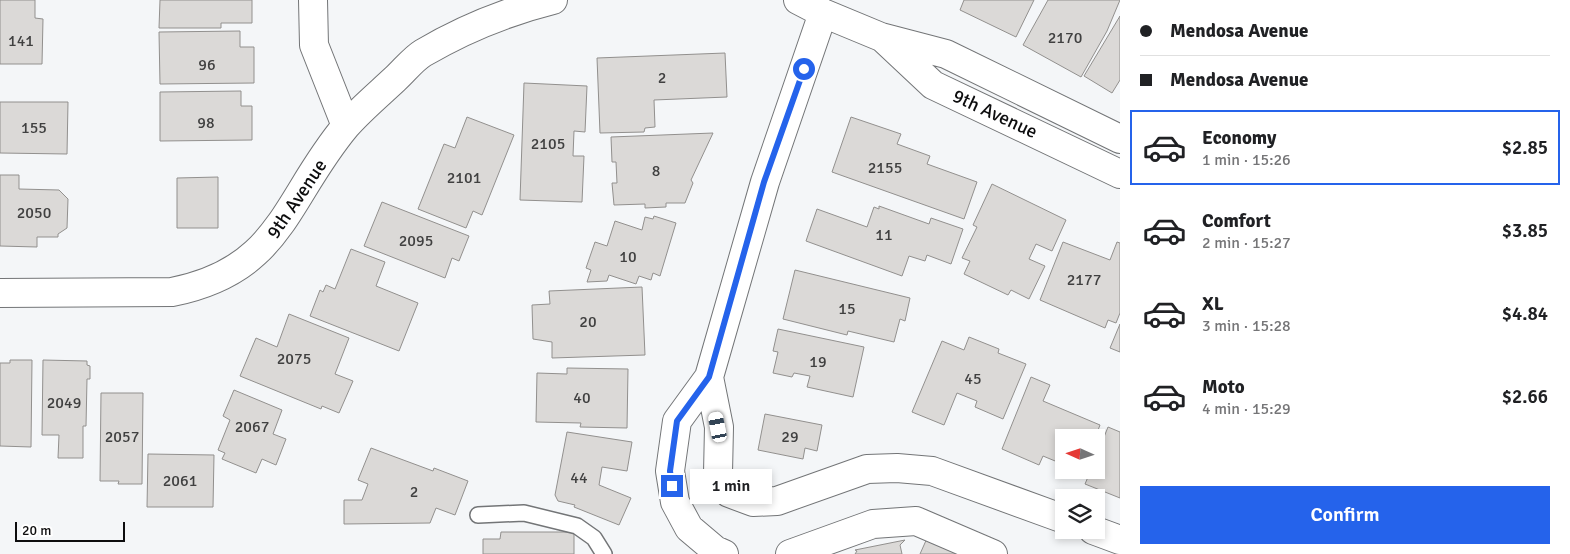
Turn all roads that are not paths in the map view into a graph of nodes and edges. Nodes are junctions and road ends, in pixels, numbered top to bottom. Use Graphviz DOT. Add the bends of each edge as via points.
graph roads {
  1 [pos="314,0"];
  2 [pos="553,0"];
  3 [pos="798,0"];
  4 [pos="823,13"];
  5 [pos="881,37"];
  6 [pos="346,126"];
  7 [pos="1120,139"];
  8 [pos="1120,174"];
  9 [pos="0,293"];
  10 [pos="709,377"];
  11 [pos="478,515"];
  12 [pos="1055,516"];
  13 [pos="1105,534"];
  14 [pos="1120,540"];
  15 [pos="604,554"];
  16 [pos="724,554"];
  17 [pos="790,554"];
  18 [pos="993,554"];
  1 -- 6 [label="street" via="314,44"];
  2 -- 6 [label="street, 9th Avenue" via="484,24 421,54"];
  3 -- 4 [label="street, 9th Avenue"];
  4 -- 5 [label="street, 9th Avenue"];
  4 -- 10 [label="street" via="764,182"];
  5 -- 7 [label="street, 9th Avenue" via="946,54"];
  5 -- 8 [label="street, 9th Avenue" via="934,85"];
  6 -- 9 [label="street, 9th Avenue" via="267,243 248,261 224,276 172,292"];
  10 -- 12 [label="street" via="718,427 718,473 729,493 753,502 777,501 867,469 897,468 932,471"];
  10 -- 16 [label="street" via="677,421 670,471 675,502 689,528"];
  11 -- 15 [label="lane" via="524,513 577,526 594,538"];
  13 -- 14 [label="street"];
  17 -- 18 [label="street" via="873,524 916,520"];
}
